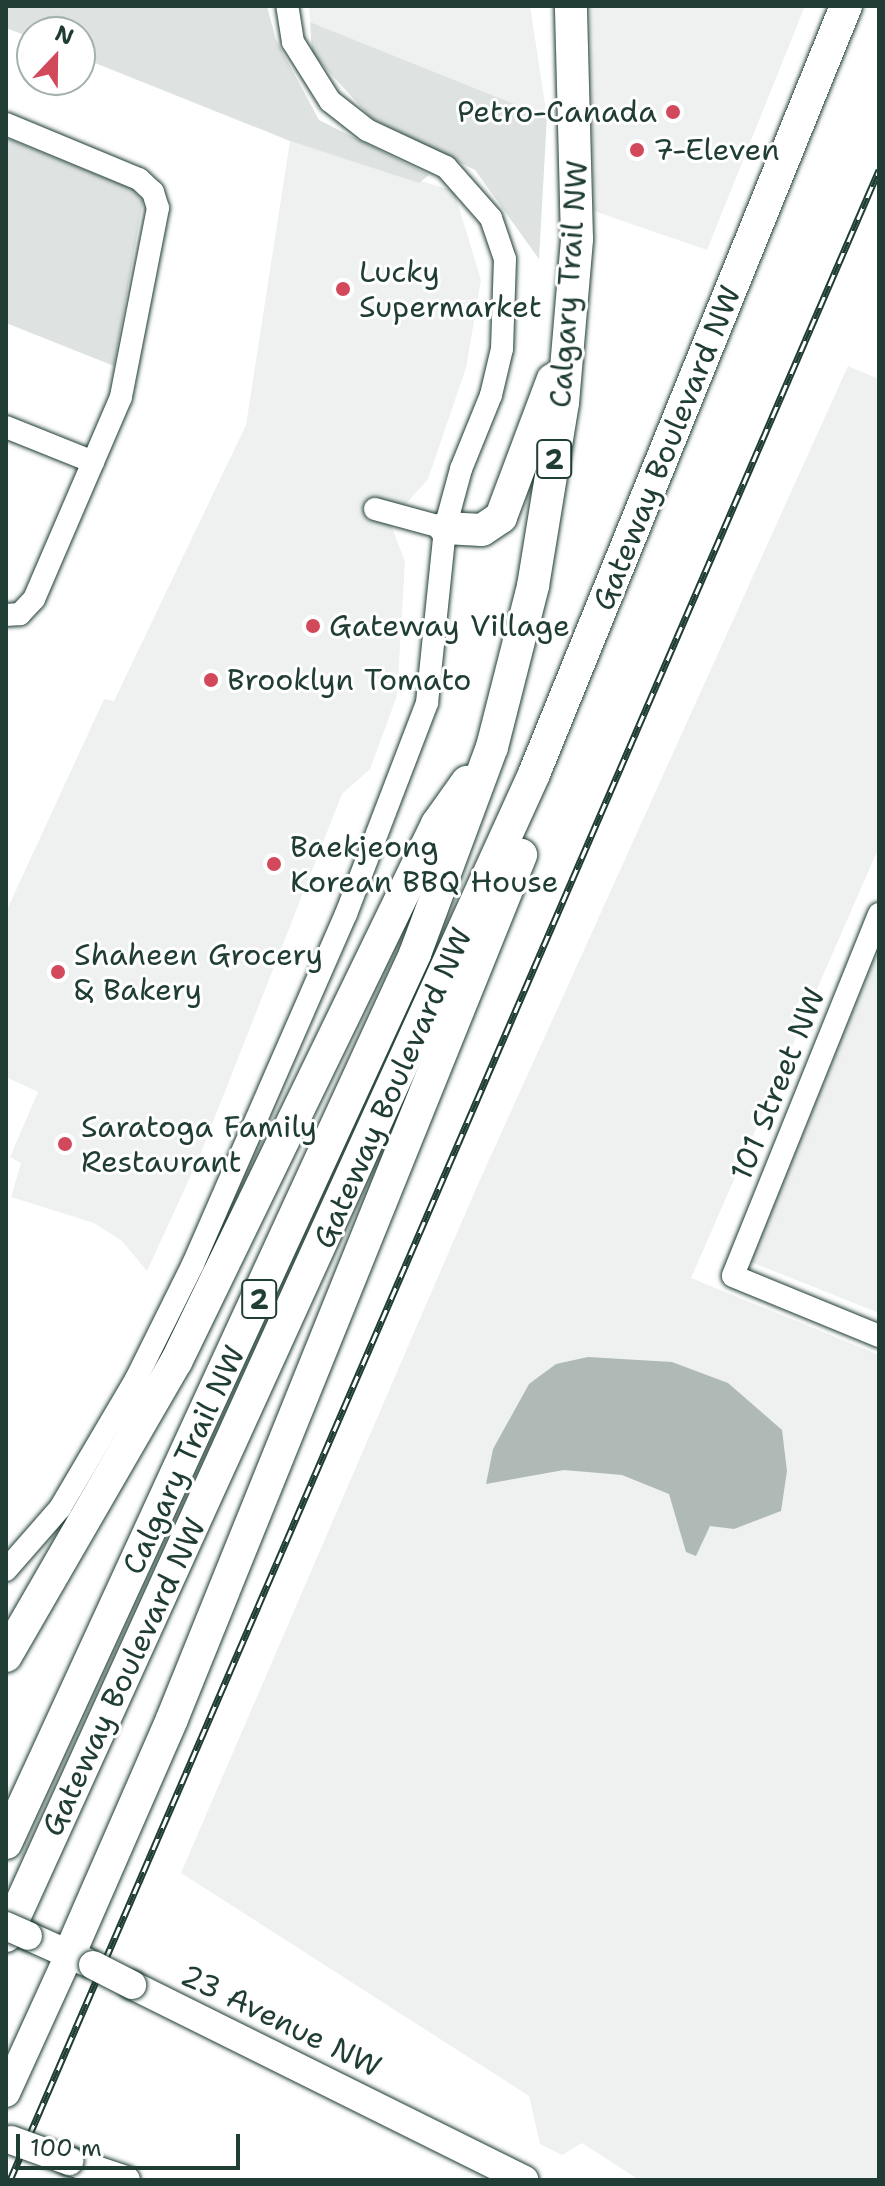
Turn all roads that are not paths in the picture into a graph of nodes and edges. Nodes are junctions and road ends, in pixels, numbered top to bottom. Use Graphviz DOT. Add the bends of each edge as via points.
graph roads {
  1 [pos="287,6"];
  2 [pos="571,6"];
  3 [pos="846,6"];
  4 [pos="6,124"];
  5 [pos="571,331"];
  6 [pos="6,427"];
  7 [pos="93,462"];
  8 [pos="375,509"];
  9 [pos="445,528"];
  10 [pos="13,614"];
  11 [pos="492,747"];
  12 [pos="534,774"];
  13 [pos="879,914"];
  14 [pos="879,1336"];
  15 [pos="6,1570"];
  16 [pos="6,1656"];
  17 [pos="6,1843"];
  18 [pos="13,1933"];
  19 [pos="81,1960"];
  20 [pos="6,2093"];
  21 [pos="8,2139"];
  22 [pos="126,2180"];
  23 [pos="524,2180"];
  1 -- 9 [label="street, Calgary Trail NW" via="293,42 330,101 367,130 446,167 479,200 499,238 507,287 500,359"];
  2 -- 5 [label="highway, Calgary Trail NW / 2" via="578,139"];
  3 -- 12 [label="highway, Gateway Boulevard NW / 2"];
  4 -- 7 [label="street" via="129,174 153,192 158,215 124,390"];
  5 -- 9 [label="highway" via="501,517 482,530"];
  5 -- 11 [label="highway, Calgary Trail NW / 2" via="540,548"];
  6 -- 7 [label="street"];
  7 -- 10 [label="street" via="34,599"];
  8 -- 9 [label="street"];
  9 -- 15 [label="street, Calgary Trail NW" via="427,703 330,953 193,1264 136,1379 60,1508"];
  11 -- 16 [label="highway" via="437,824 176,1362"];
  11 -- 17 [label="highway, Calgary Trail NW / 2" via="373,1050"];
  12 -- 18 [label="highway, Gateway Boulevard NW / 2"];
  12 -- 19 [label="highway" via="530,832 172,1719"];
  13 -- 14 [label="street, 101 Street NW" via="733,1276"];
  18 -- 19 [label="main road, 23 Avenue NW"];
  19 -- 20 [label="main road"];
  19 -- 23 [label="main road, 23 Avenue NW, bridge"];
  21 -- 22 [label="main road, bridge"];
}
